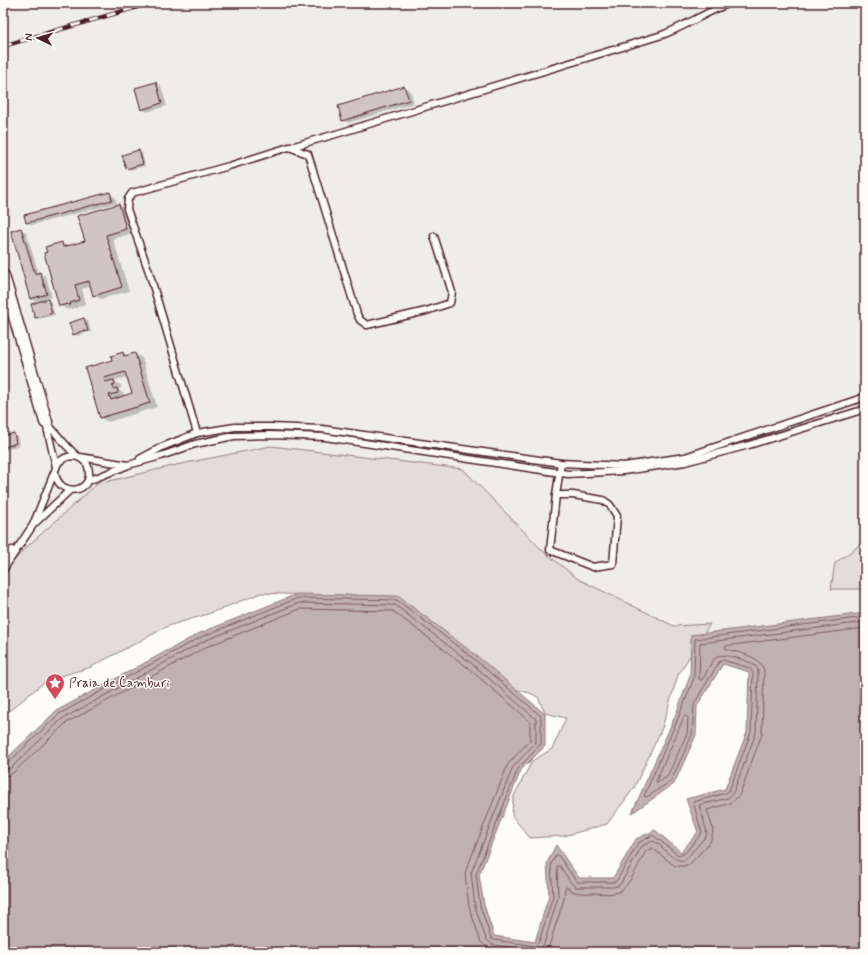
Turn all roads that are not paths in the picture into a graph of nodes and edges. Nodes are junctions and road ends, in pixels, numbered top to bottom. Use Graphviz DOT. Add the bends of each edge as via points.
graph roads {
  1 [pos="731,3"];
  2 [pos="289,147"];
  3 [pos="434,236"];
  4 [pos="3,276"];
  5 [pos="865,397"];
  6 [pos="865,408"];
  7 [pos="46,422"];
  8 [pos="197,433"];
  9 [pos="79,457"];
  10 [pos="561,463"];
  11 [pos="128,465"];
  12 [pos="56,469"];
  13 [pos="560,473"];
  14 [pos="88,480"];
  15 [pos="70,490"];
  16 [pos="556,495"];
  17 [pos="33,525"];
  18 [pos="3,561"];
  19 [pos="3,570"];
  1 -- 2 [label="lane" via="662,35"];
  2 -- 3 [label="lane" via="308,154 357,314 364,324 426,311 450,303 452,292"];
  2 -- 8 [label="lane" via="132,193 128,199 127,209 149,272"];
  4 -- 7 [label="street"];
  5 -- 10 [label="lane" via="685,457 624,466"];
  6 -- 13 [label="lane" via="749,446 685,462 623,471"];
  7 -- 9 [label="lane"];
  7 -- 12 [label="lane"];
  8 -- 10 [label="lane" via="235,427 322,429"];
  8 -- 11 [label="lane"];
  9 -- 11 [label="lane"];
  9 -- 12 [label="lane" via="65,457"];
  9 -- 14 [label="lane" via="87,463"];
  10 -- 13 [label="lane"];
  11 -- 13 [label="lane" via="195,444 234,436 272,435 325,437"];
  11 -- 14 [label="lane"];
  12 -- 15 [label="lane" via="57,481 65,489"];
  12 -- 17 [label="lane"];
  13 -- 16 [label="lane"];
  14 -- 15 [label="lane" via="80,488"];
  15 -- 17 [label="lane"];
  16 -- 16 [label="lane" via="581,496 602,500 610,505 617,516 614,564 592,567 550,550"];
  17 -- 18 [label="lane"];
  17 -- 19 [label="lane"];
}
